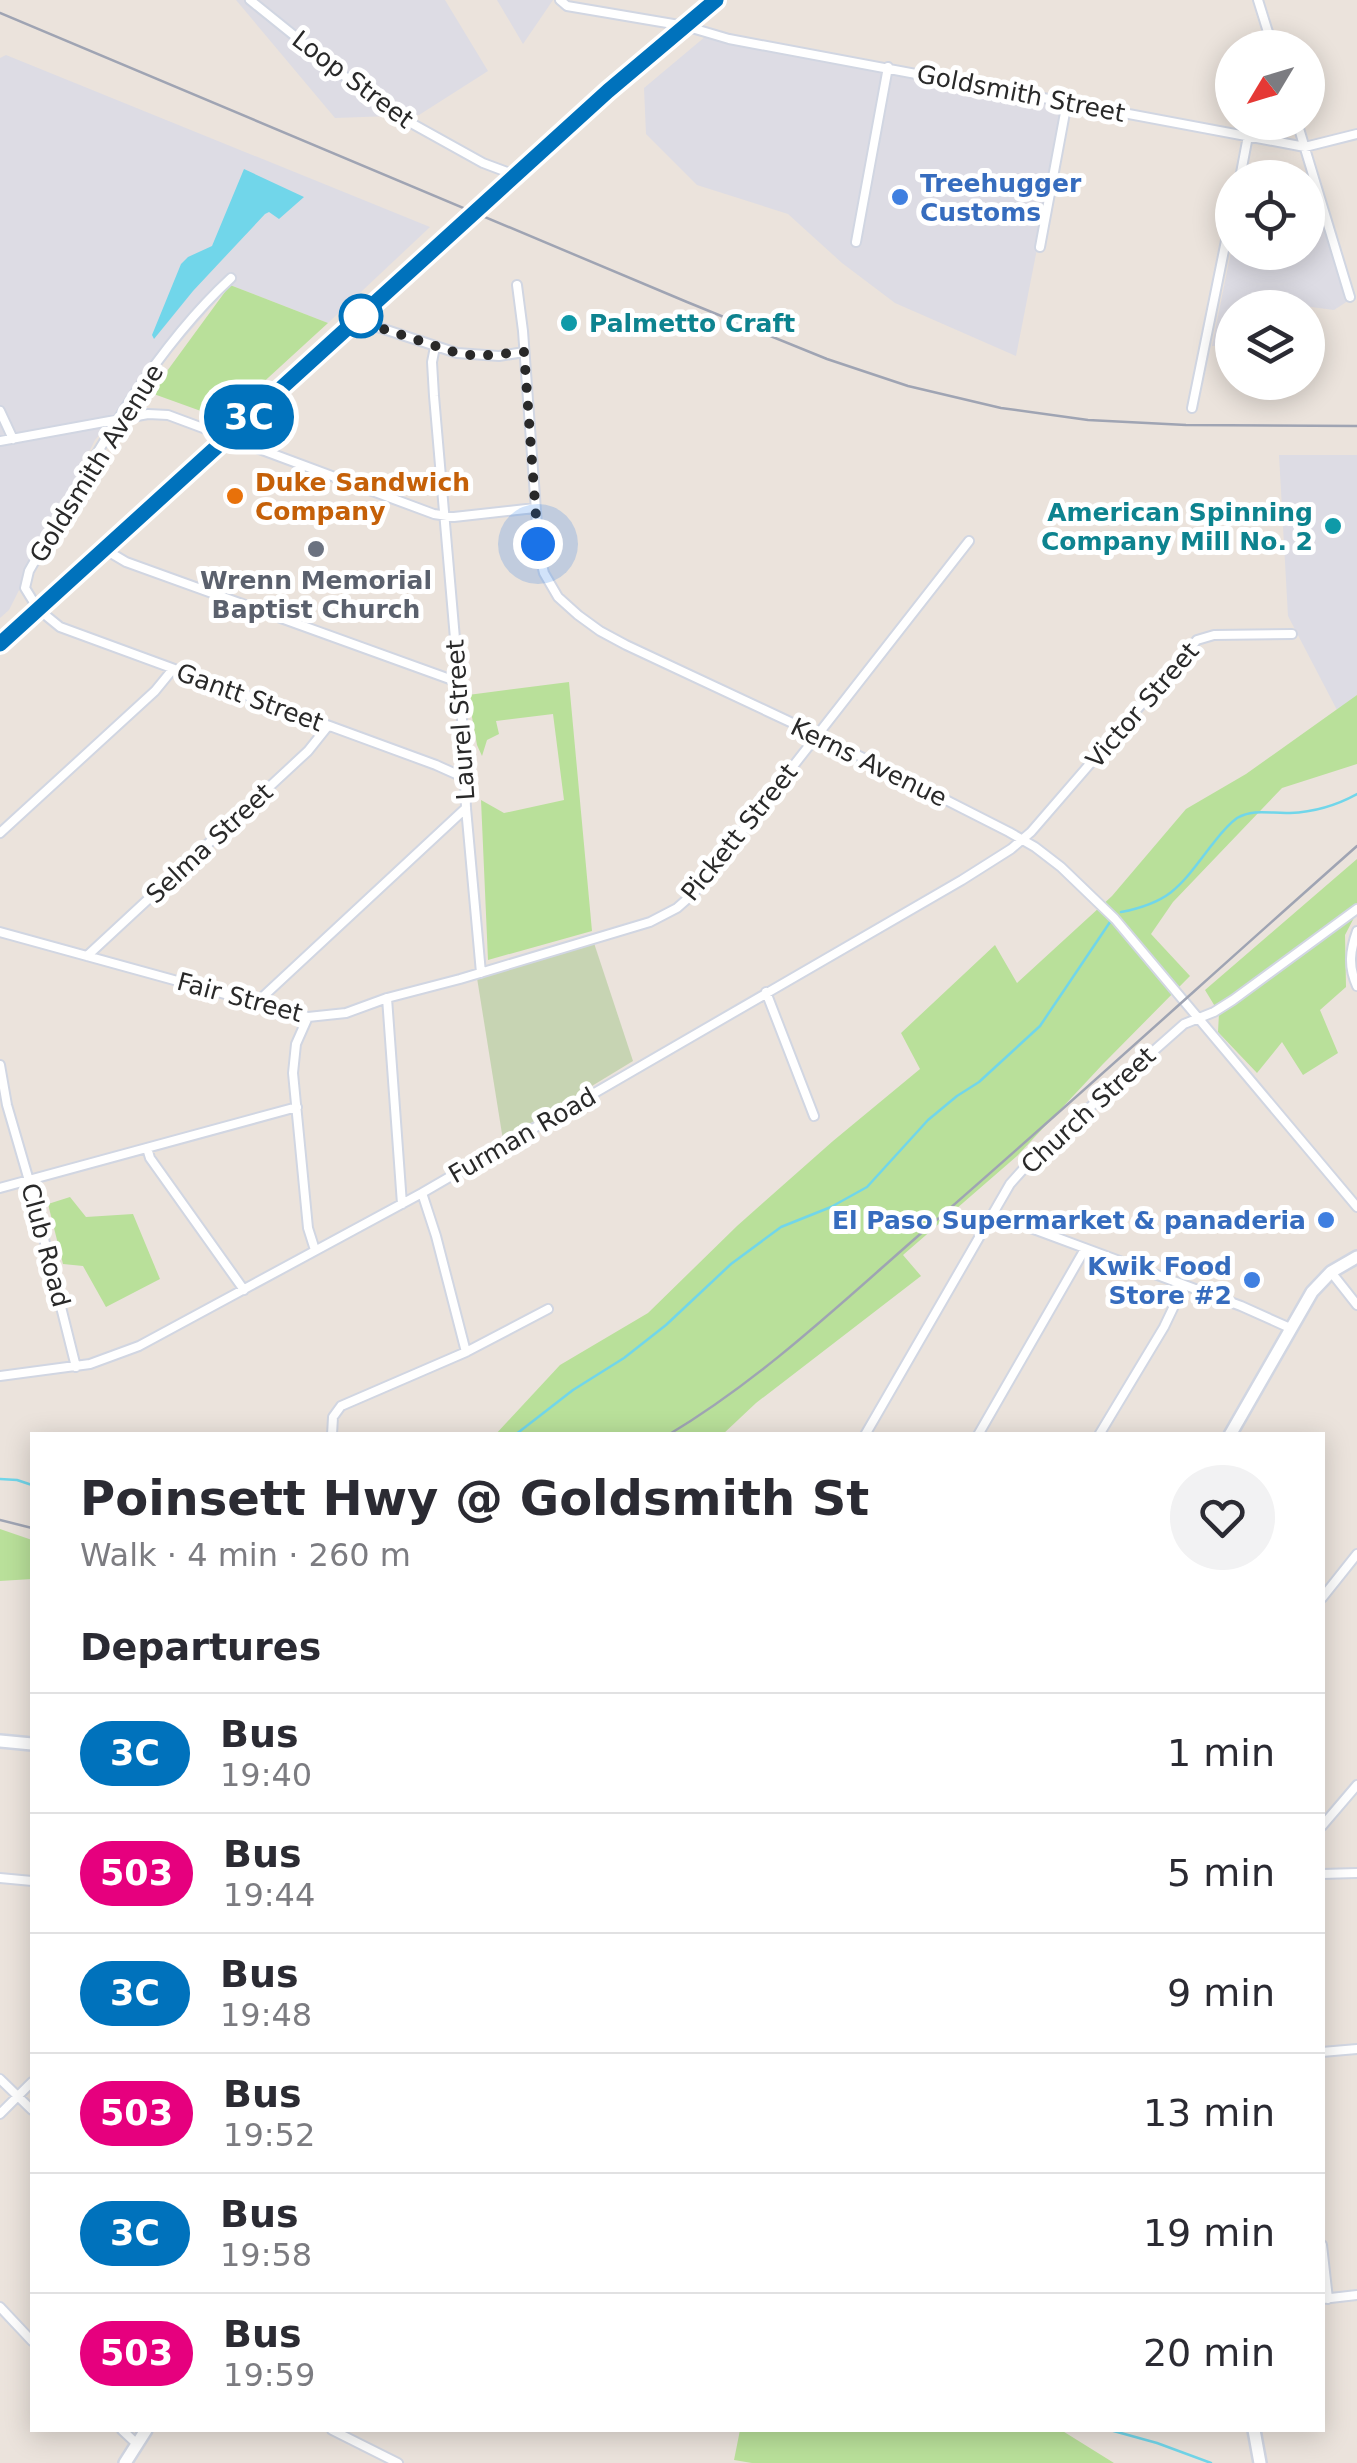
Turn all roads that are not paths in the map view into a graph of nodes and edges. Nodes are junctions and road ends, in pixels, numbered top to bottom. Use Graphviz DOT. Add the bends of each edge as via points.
graph roads {
  1 [pos="250,0"];
  2 [pos="560,0"];
  3 [pos="716,0"];
  4 [pos="1258,0"];
  5 [pos="685,26"];
  6 [pos="1267,30"];
  7 [pos="888,68"];
  8 [pos="1066,102"];
  9 [pos="1215,130"];
  10 [pos="1357,134"];
  11 [pos="1268,140"];
  12 [pos="1302,140"];
  13 [pos="1304,147"];
  14 [pos="515,175"];
  15 [pos="856,242"];
  16 [pos="1040,247"];
  17 [pos="1220,270"];
  18 [pos="230,278"];
  19 [pos="517,285"];
  20 [pos="1350,298"];
  21 [pos="356,320"];
  22 [pos="436,347"];
  23 [pos="524,352"];
  24 [pos="1192,408"];
  25 [pos="0,411"];
  26 [pos="118,420"];
  27 [pos="227,437"];
  28 [pos="13,439"];
  29 [pos="0,442"];
  30 [pos="535,508"];
  31 [pos="444,516"];
  32 [pos="969,541"];
  33 [pos="104,549"];
  34 [pos="38,609"];
  35 [pos="1292,634"];
  36 [pos="0,644"];
  37 [pos="173,669"];
  38 [pos="458,682"];
  39 [pos="328,726"];
  40 [pos="818,735"];
  41 [pos="465,778"];
  42 [pos="466,808"];
  43 [pos="0,834"];
  44 [pos="1022,840"];
  45 [pos="1357,909"];
  46 [pos="1357,931"];
  47 [pos="0,932"];
  48 [pos="87,956"];
  49 [pos="481,973"];
  50 [pos="1357,986"];
  51 [pos="766,992"];
  52 [pos="387,998"];
  53 [pos="256,1004"];
  54 [pos="308,1018"];
  55 [pos="1197,1018"];
  56 [pos="0,1066"];
  57 [pos="297,1107"];
  58 [pos="814,1116"];
  59 [pos="147,1148"];
  60 [pos="29,1180"];
  61 [pos="0,1188"];
  62 [pos="422,1193"];
  63 [pos="402,1204"];
  64 [pos="1357,1207"];
  65 [pos="993,1214"];
  66 [pos="1085,1249"];
  67 [pos="315,1250"];
  68 [pos="1357,1257"];
  69 [pos="1332,1272"];
  70 [pos="1184,1285"];
  71 [pos="244,1290"];
  72 [pos="1357,1305"];
  73 [pos="548,1309"];
  74 [pos="1290,1328"];
  75 [pos="466,1352"];
  76 [pos="76,1367"];
  77 [pos="0,1376"];
  78 [pos="332,1432"];
  79 [pos="867,1432"];
  80 [pos="980,1432"];
  81 [pos="1101,1432"];
  82 [pos="1232,1432"];
  83 [pos="1357,1554"];
  84 [pos="1325,1594"];
  85 [pos="0,1742"];
  86 [pos="30,1744"];
  87 [pos="1357,1785"];
  88 [pos="1325,1822"];
  89 [pos="1357,1873"];
  90 [pos="1325,1874"];
  91 [pos="0,1878"];
  92 [pos="30,1881"];
  93 [pos="1357,2048"];
  94 [pos="1325,2052"];
  95 [pos="0,2078"];
  96 [pos="30,2084"];
  97 [pos="18,2096"];
  98 [pos="30,2108"];
  99 [pos="0,2114"];
  100 [pos="1357,2295"];
  101 [pos="1325,2299"];
  102 [pos="0,2308"];
  103 [pos="30,2338"];
  104 [pos="124,2432"];
  105 [pos="145,2432"];
  106 [pos="336,2432"];
  107 [pos="1254,2432"];
  108 [pos="137,2444"];
  109 [pos="126,2463"];
  110 [pos="398,2463"];
  111 [pos="1260,2463"];
  1 -- 14 [label="street, Loop Street" via="384,108"];
  2 -- 5 [label="street, Goldsmith Street"];
  3 -- 5 [label="highway"];
  4 -- 6 [label="street"];
  5 -- 7 [label="street, Goldsmith Street"];
  5 -- 14 [label="highway"];
  7 -- 8 [label="street, Goldsmith Street"];
  7 -- 15 [label="street"];
  8 -- 9 [label="street, Goldsmith Street"];
  8 -- 16 [label="street"];
  10 -- 13 [label="street, Goldsmith Street"];
  11 -- 13 [label="street, Goldsmith Street"];
  12 -- 13 [label="street"];
  13 -- 20 [label="street"];
  14 -- 21 [label="highway, bridge"];
  17 -- 24 [label="street"];
  18 -- 26 [label="street, Goldsmith Avenue" via="180,333"];
  19 -- 23 [label="street, Kerns Avenue"];
  21 -- 22 [label="street"];
  21 -- 27 [label="highway"];
  22 -- 23 [label="street" via="478,356"];
  22 -- 31 [label="street, Laurel Street"];
  23 -- 30 [label="street, Kerns Avenue"];
  25 -- 28 [label="street"];
  26 -- 27 [label="street" via="168,415"];
  26 -- 28 [label="street"];
  26 -- 34 [label="street, Goldsmith Avenue" via="27,575 25,588"];
  27 -- 31 [label="street"];
  27 -- 33 [label="highway"];
  28 -- 29 [label="street"];
  30 -- 31 [label="street"];
  30 -- 40 [label="street, Kerns Avenue" via="544,573 578,616"];
  31 -- 38 [label="street, Laurel Street"];
  32 -- 40 [label="street, Pickett Street"];
  33 -- 34 [label="highway"];
  33 -- 38 [label="street"];
  34 -- 36 [label="highway"];
  34 -- 37 [label="street, Gantt Street" via="60,628"];
  35 -- 44 [label="street, Victor Street" via="1197,640"];
  37 -- 39 [label="street, Gantt Street"];
  37 -- 43 [label="street"];
  38 -- 41 [label="street, Laurel Street"];
  39 -- 41 [label="street, Gantt Street"];
  39 -- 48 [label="street, Selma Street"];
  40 -- 44 [label="street, Kerns Avenue"];
  40 -- 49 [label="street, Pickett Street" via="676,908 650,922"];
  41 -- 42 [label="street, Laurel Street"];
  42 -- 49 [label="street, Laurel Street"];
  42 -- 53 [label="street"];
  44 -- 51 [label="street, Furman Road"];
  44 -- 55 [label="street, Kerns Avenue" via="1086,889"];
  45 -- 55 [label="street, Church Street" via="1233,1000"];
  46 -- 50 [label="street" via="1350,966"];
  47 -- 48 [label="street, Fair Street"];
  48 -- 53 [label="street, Fair Street"];
  49 -- 52 [label="street, Fair Street"];
  51 -- 58 [label="street"];
  51 -- 62 [label="street, Furman Road"];
  52 -- 54 [label="street, Fair Street"];
  52 -- 63 [label="street"];
  53 -- 54 [label="street, Fair Street"];
  54 -- 57 [label="street" via="294,1061"];
  55 -- 64 [label="street, Kerns Avenue"];
  55 -- 65 [label="street, Church Street" via="1036,1155"];
  56 -- 60 [label="street, Club Road"];
  57 -- 59 [label="street"];
  57 -- 67 [label="street"];
  59 -- 60 [label="street"];
  59 -- 71 [label="street"];
  60 -- 61 [label="street"];
  60 -- 76 [label="street, Club Road"];
  62 -- 63 [label="street, Furman Road"];
  62 -- 75 [label="street"];
  63 -- 67 [label="street, Furman Road"];
  65 -- 66 [label="street"];
  65 -- 79 [label="street, Church Street"];
  66 -- 70 [label="street"];
  66 -- 80 [label="street"];
  67 -- 71 [label="street, Furman Road"];
  68 -- 69 [label="street"];
  69 -- 72 [label="street"];
  69 -- 74 [label="street"];
  70 -- 74 [label="street"];
  70 -- 81 [label="street"];
  71 -- 76 [label="street, Furman Road" via="140,1346"];
  73 -- 75 [label="street"];
  74 -- 82 [label="street"];
  75 -- 78 [label="street" via="341,1406"];
  76 -- 77 [label="street, Furman Road"];
  83 -- 84 [label="street"];
  85 -- 86 [label="street"];
  87 -- 88 [label="street"];
  89 -- 90 [label="street"];
  91 -- 92 [label="street"];
  93 -- 94 [label="street"];
  95 -- 97 [label="street"];
  96 -- 97 [label="street"];
  97 -- 98 [label="street"];
  97 -- 99 [label="street"];
  100 -- 101 [label="street"];
  102 -- 103 [label="street"];
  104 -- 108 [label="street"];
  105 -- 108 [label="street"];
  106 -- 110 [label="street"];
  107 -- 111 [label="street"];
  108 -- 109 [label="street"];
}
